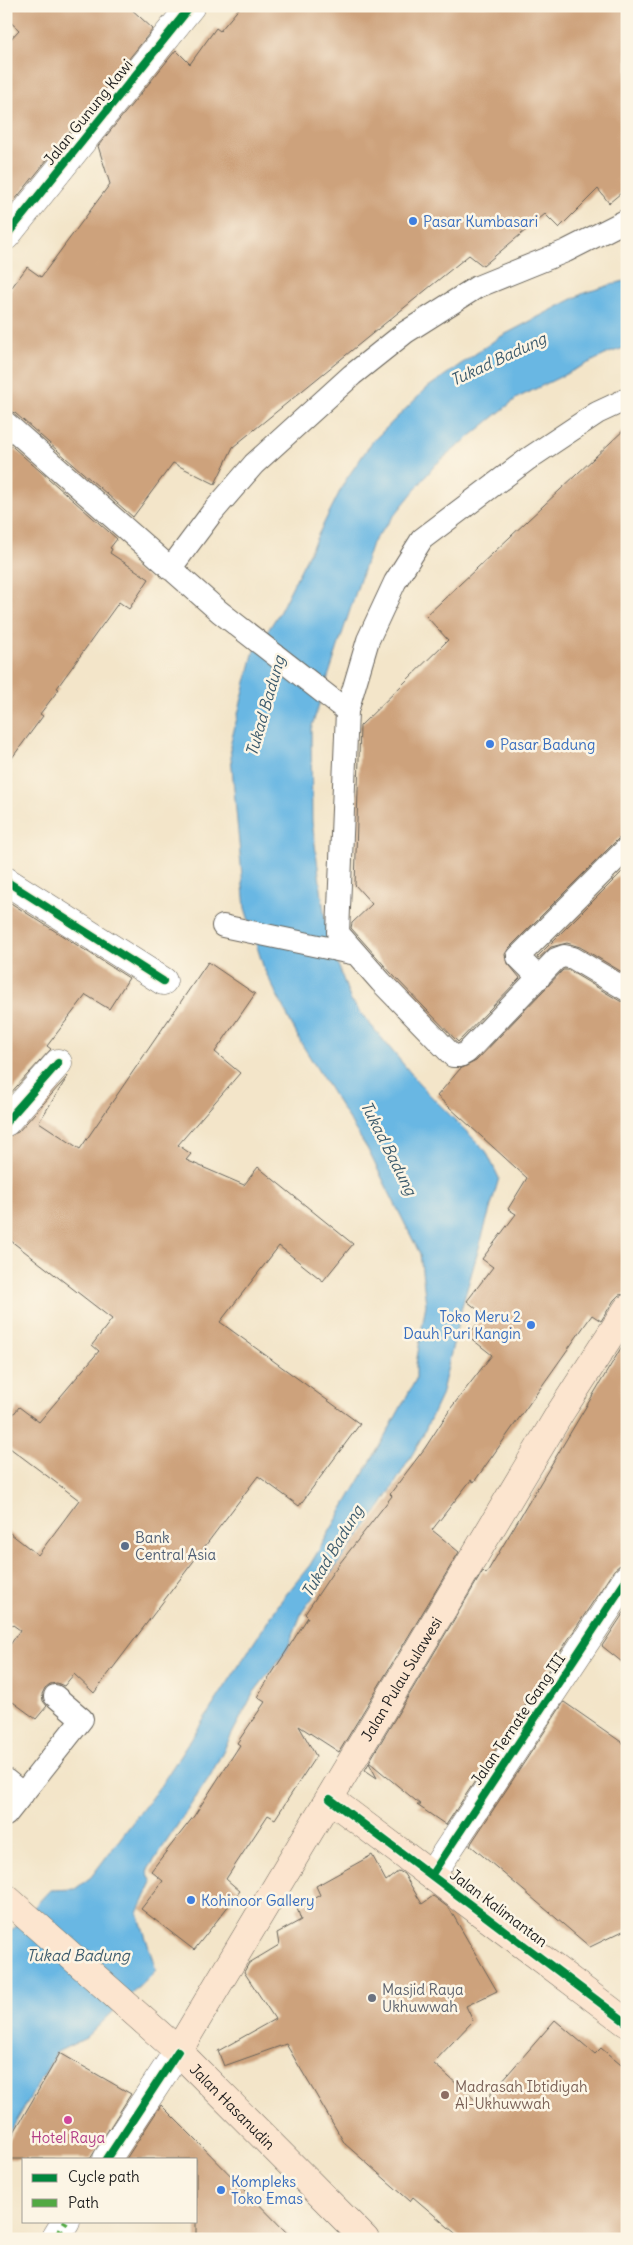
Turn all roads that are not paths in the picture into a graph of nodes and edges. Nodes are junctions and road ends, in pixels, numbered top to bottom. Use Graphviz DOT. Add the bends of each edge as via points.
graph roads {
  1 [pos="191,6"];
  2 [pos="627,220"];
  3 [pos="6,236"];
  4 [pos="627,399"];
  5 [pos="6,423"];
  6 [pos="170,569"];
  7 [pos="339,705"];
  8 [pos="627,848"];
  9 [pos="6,881"];
  10 [pos="223,926"];
  11 [pos="349,953"];
  12 [pos="539,978"];
  13 [pos="163,981"];
  14 [pos="627,990"];
  15 [pos="58,1063"];
  16 [pos="6,1122"];
  17 [pos="627,1309"];
  18 [pos="627,1579"];
  19 [pos="55,1696"];
  20 [pos="15,1787"];
  21 [pos="330,1798"];
  22 [pos="6,1815"];
  23 [pos="432,1874"];
  24 [pos="6,1898"];
  25 [pos="627,2023"];
  26 [pos="178,2052"];
  27 [pos="108,2158"];
  28 [pos="65,2222"];
  29 [pos="55,2239"];
  30 [pos="365,2239"];
  1 -- 3 [label="street, Jalan Gunung Kawi"];
  2 -- 6 [label="lane" via="566,250 477,287 406,332 352,375 254,464"];
  4 -- 7 [label="lane" via="597,413 528,459 422,539 395,582"];
  5 -- 6 [label="lane"];
  6 -- 7 [label="lane"];
  7 -- 11 [label="lane" via="338,933"];
  8 -- 12 [label="lane" via="518,957"];
  9 -- 13 [label="street"];
  10 -- 11 [label="lane"];
  11 -- 12 [label="lane" via="454,1056 468,1052"];
  12 -- 14 [label="lane" via="556,959 564,956 573,958"];
  15 -- 16 [label="street"];
  17 -- 21 [label="main road, Jalan Pulau Sulawesi" via="560,1412"];
  18 -- 23 [label="street, Jalan Ternate Gang III"];
  19 -- 20 [label="lane" via="82,1720"];
  20 -- 22 [label="lane"];
  21 -- 23 [label="main road, Jalan Kalimantan"];
  21 -- 26 [label="main road, Jalan Pulau Sulawesi"];
  23 -- 25 [label="main road, Jalan Kalimantan"];
  24 -- 26 [label="main road, Jalan Hasanudin"];
  26 -- 27 [label="street"];
  26 -- 30 [label="main road, Jalan Hasanudin"];
  28 -- 29 [label="street"];
}
